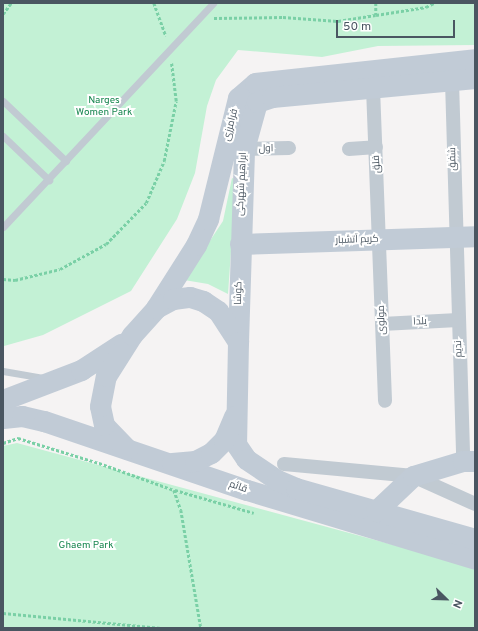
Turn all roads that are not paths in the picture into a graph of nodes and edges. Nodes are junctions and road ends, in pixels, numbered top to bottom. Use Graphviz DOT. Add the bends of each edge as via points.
graph roads {
  1 [pos="213,3"];
  2 [pos="475,59"];
  3 [pos="475,78"];
  4 [pos="452,81"];
  5 [pos="373,88"];
  6 [pos="3,101"];
  7 [pos="3,136"];
  8 [pos="289,148"];
  9 [pos="376,148"];
  10 [pos="244,149"];
  11 [pos="349,149"];
  12 [pos="66,161"];
  13 [pos="48,180"];
  14 [pos="3,227"];
  15 [pos="465,237"];
  16 [pos="380,239"];
  17 [pos="240,244"];
  18 [pos="156,308"];
  19 [pos="458,320"];
  20 [pos="382,324"];
  21 [pos="132,335"];
  22 [pos="238,342"];
  23 [pos="3,371"];
  24 [pos="58,380"];
  25 [pos="3,400"];
  26 [pos="385,401"];
  27 [pos="237,410"];
  28 [pos="3,418"];
  29 [pos="127,449"];
  30 [pos="469,461"];
  31 [pos="170,463"];
  32 [pos="284,464"];
  33 [pos="413,476"];
  34 [pos="475,504"];
  35 [pos="376,511"];
  36 [pos="475,539"];
  37 [pos="475,559"];
  1 -- 12 [label="lane"];
  2 -- 18 [label="main road, فرامرزی" via="255,83 238,98 208,219 196,245"];
  3 -- 4 [label="main road"];
  4 -- 5 [label="main road"];
  4 -- 15 [label="street, شفق"];
  5 -- 9 [label="street, فلق"];
  5 -- 10 [label="main road, ابراهیم شهرکی" via="272,97 257,102"];
  6 -- 12 [label="lane"];
  7 -- 13 [label="lane"];
  8 -- 10 [label="street, اول"];
  9 -- 11 [label="street"];
  9 -- 16 [label="street, فلق"];
  10 -- 17 [label="main road, ابراهیم شهرکی"];
  12 -- 13 [label="lane"];
  13 -- 14 [label="lane"];
  15 -- 16 [label="main road, کریم آتشبار"];
  15 -- 19 [label="street, ندیم"];
  16 -- 17 [label="main road, کریم آتشبار"];
  16 -- 20 [label="street, مولوی"];
  17 -- 22 [label="main road, کوشا"];
  18 -- 21 [label="main road"];
  18 -- 22 [label="main road" via="173,299 190,297 203,301 223,317"];
  19 -- 20 [label="street, یلدا"];
  19 -- 30 [label="street, ندیم"];
  20 -- 26 [label="street, مولوی"];
  21 -- 24 [label="main road" via="107,355"];
  21 -- 29 [label="main road" via="106,376 100,406 104,425"];
  22 -- 27 [label="main road, کوشا"];
  23 -- 24 [label="lane"];
  24 -- 25 [label="main road"];
  27 -- 31 [label="main road" via="224,440 211,453 195,461"];
  27 -- 35 [label="main road" via="236,444 246,459 261,471 296,488"];
  28 -- 29 [label="main road, قائم" via="22,416 44,420"];
  29 -- 31 [label="main road, قائم"];
  30 -- 33 [label="main road"];
  31 -- 37 [label="main road, قائم" via="247,490"];
  32 -- 33 [label="street"];
  33 -- 34 [label="street"];
  33 -- 35 [label="main road"];
  35 -- 36 [label="main road"];
}
